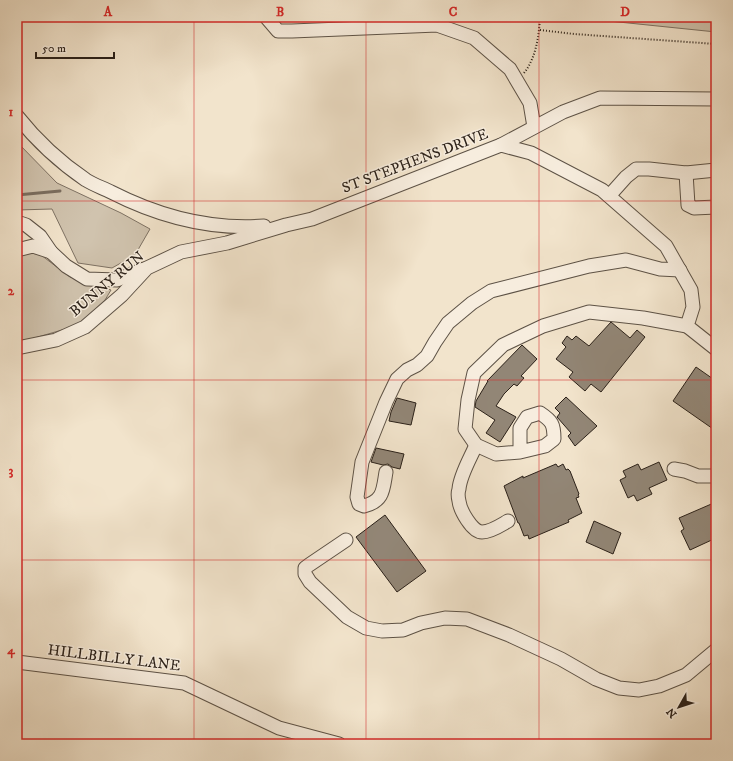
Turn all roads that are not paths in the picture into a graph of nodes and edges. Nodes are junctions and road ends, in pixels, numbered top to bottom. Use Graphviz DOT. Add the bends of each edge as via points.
graph roads {
  1 [pos="266,17"];
  2 [pos="716,99"];
  3 [pos="17,116"];
  4 [pos="534,127"];
  5 [pos="501,144"];
  6 [pos="716,170"];
  7 [pos="686,173"];
  8 [pos="609,196"];
  9 [pos="716,206"];
  10 [pos="17,222"];
  11 [pos="286,225"];
  12 [pos="17,250"];
  13 [pos="51,252"];
  14 [pos="148,268"];
  15 [pos="680,270"];
  16 [pos="687,326"];
  17 [pos="17,348"];
  18 [pos="716,349"];
  19 [pos="476,445"];
  20 [pos="520,452"];
  21 [pos="674,469"];
  22 [pos="386,472"];
  23 [pos="716,476"];
  24 [pos="508,521"];
  25 [pos="346,540"];
  26 [pos="716,650"];
  27 [pos="17,662"];
  28 [pos="339,744"];
  1 -- 4 [label="street" via="278,31 437,25 474,38 510,69 530,103"];
  2 -- 4 [label="street" via="600,98 563,112"];
  3 -- 11 [label="street" via="52,153 87,180 127,200 178,219 250,228"];
  4 -- 5 [label="street"];
  5 -- 8 [label="street, ST STEPHENS DRIVE" via="531,153"];
  5 -- 11 [label="street, ST STEPHENS DRIVE" via="312,219"];
  6 -- 7 [label="street"];
  7 -- 8 [label="street" via="649,168 636,169"];
  7 -- 9 [label="street" via="688,205 694,208"];
  8 -- 15 [label="street, ST STEPHENS DRIVE" via="666,246"];
  10 -- 13 [label="street" via="26,225 40,236"];
  11 -- 14 [label="street, BUNNY RUN" via="227,243 181,252"];
  12 -- 13 [label="street" via="33,246"];
  13 -- 14 [label="street" via="66,266 87,279 116,280"];
  14 -- 17 [label="street, BUNNY RUN" via="85,327 56,340"];
  15 -- 16 [label="street, ST STEPHENS DRIVE" via="691,290 693,308"];
  15 -- 22 [label="street" via="660,269 626,260 589,266 491,291 472,303 448,323 427,356 397,379 362,462 357,497 359,504 364,506 380,498"];
  16 -- 18 [label="street"];
  16 -- 19 [label="street" via="589,312 543,326 503,345 474,373 465,429"];
  19 -- 20 [label="street" via="496,454"];
  19 -- 24 [label="street" via="459,487 459,502 463,513 473,527 482,532"];
  21 -- 23 [label="street" via="698,476"];
  25 -- 26 [label="street" via="309,564 305,568 305,574 310,582 347,617 366,628 382,631 403,630 445,618 467,619 509,635 596,679 619,688 639,690 659,686 686,675"];
  27 -- 28 [label="street, HILLBILLY LANE" via="184,683 279,728"];
}
